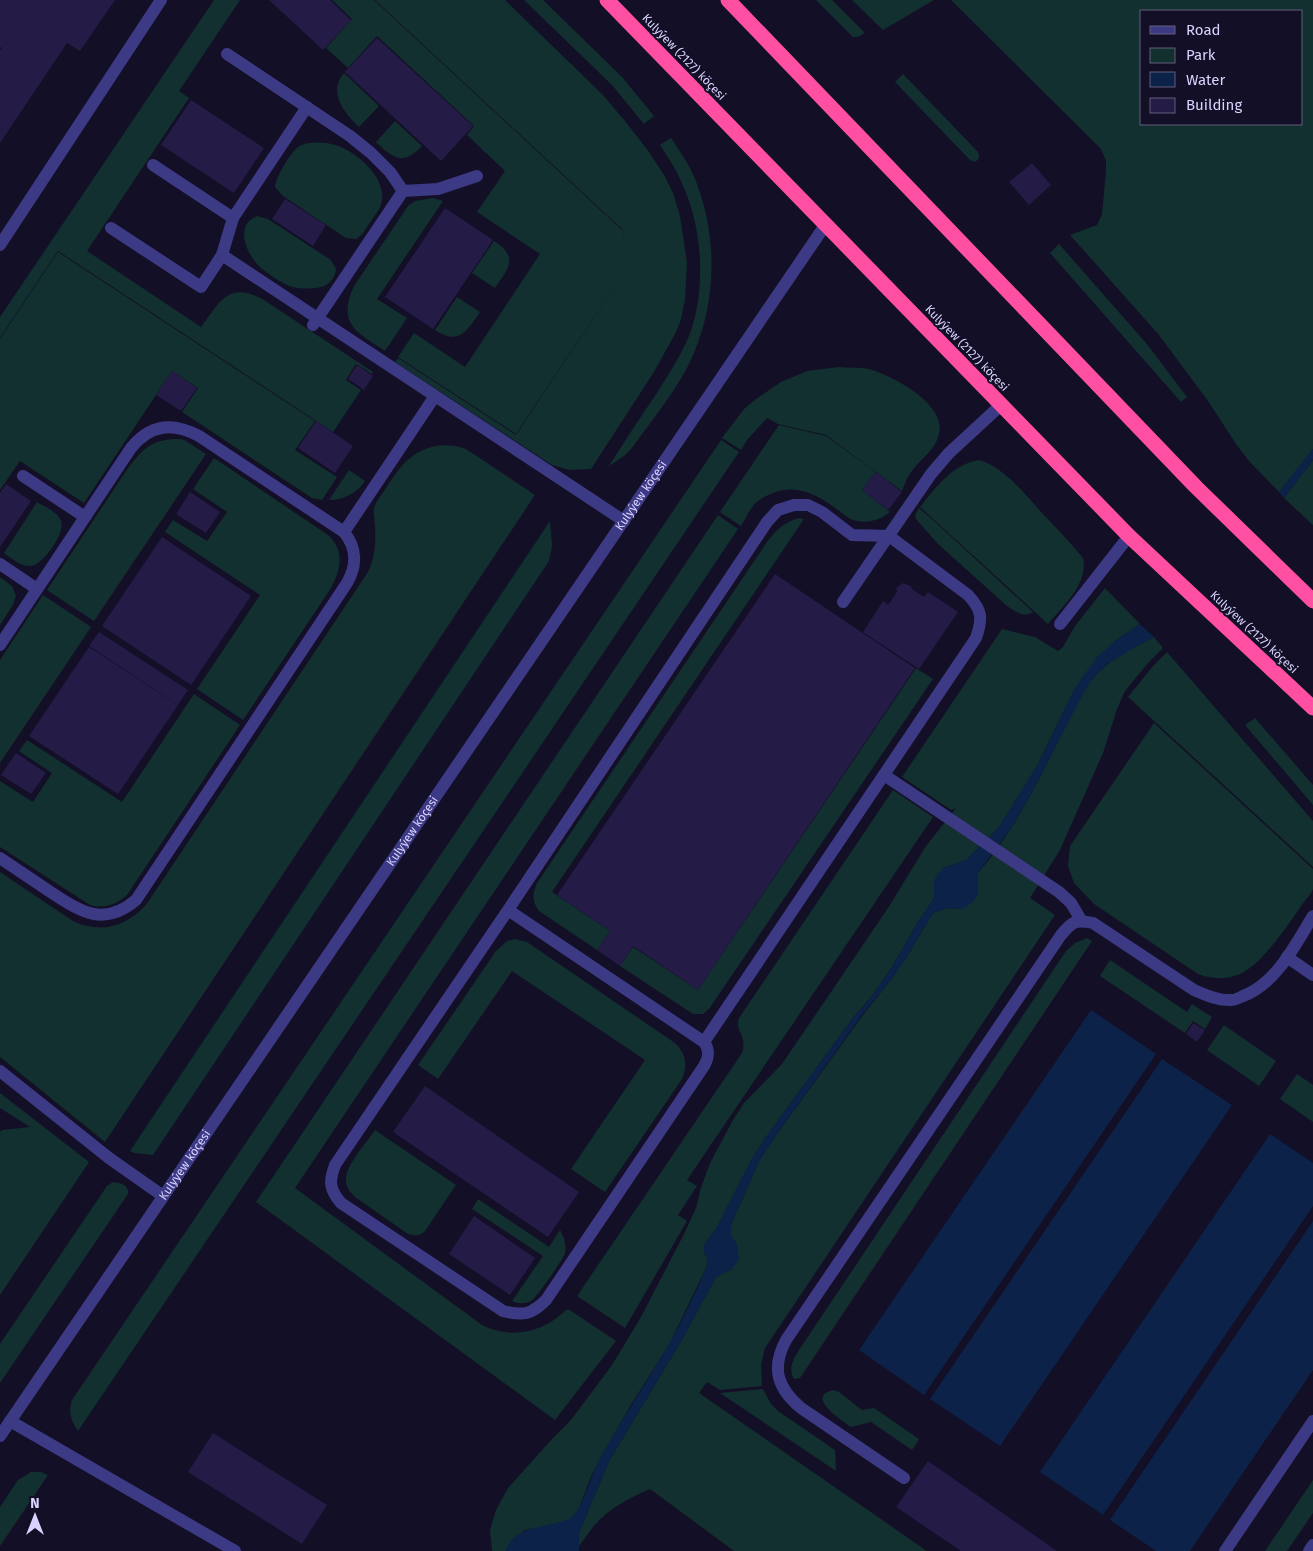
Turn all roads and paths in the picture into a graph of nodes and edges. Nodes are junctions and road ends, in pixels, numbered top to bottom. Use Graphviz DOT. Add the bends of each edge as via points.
graph roads {
  1 [pos="161,0"];
  2 [pos="608,0"];
  3 [pos="728,0"];
  4 [pos="227,54"];
  5 [pos="307,107"];
  6 [pos="153,165"];
  7 [pos="476,176"];
  8 [pos="403,191"];
  9 [pos="233,218"];
  10 [pos="826,224"];
  11 [pos="111,228"];
  12 [pos="0,245"];
  13 [pos="222,255"];
  14 [pos="316,322"];
  15 [pos="435,396"];
  16 [pos="1001,405"];
  17 [pos="23,476"];
  18 [pos="85,517"];
  19 [pos="624,521"];
  20 [pos="344,532"];
  21 [pos="890,536"];
  22 [pos="1129,536"];
  23 [pos="0,564"];
  24 [pos="37,589"];
  25 [pos="1313,601"];
  26 [pos="843,602"];
  27 [pos="1060,624"];
  28 [pos="0,645"];
  29 [pos="1313,708"];
  30 [pos="884,774"];
  31 [pos="0,858"];
  32 [pos="508,910"];
  33 [pos="1313,916"];
  34 [pos="1081,920"];
  35 [pos="1287,957"];
  36 [pos="1313,975"];
  37 [pos="704,1042"];
  38 [pos="0,1071"];
  39 [pos="163,1196"];
  40 [pos="10,1421"];
  41 [pos="1313,1421"];
  42 [pos="0,1436"];
  43 [pos="904,1478"];
  44 [pos="1313,1545"];
  45 [pos="235,1551"];
  46 [pos="1226,1551"];
  47 [pos="1309,1551"];
  1 -- 12 [label="street"];
  2 -- 10 [label="highway, Kulyýew (2127) köçesi"];
  3 -- 25 [label="highway" via="1196,487"];
  4 -- 5 [label="street"];
  5 -- 8 [label="street" via="371,152"];
  5 -- 9 [label="street"];
  6 -- 9 [label="street"];
  7 -- 8 [label="street" via="438,189"];
  8 -- 14 [label="street"];
  9 -- 13 [label="street"];
  10 -- 16 [label="highway, Kulyýew (2127) köçesi"];
  10 -- 19 [label="street, Kulyýew köçesi"];
  11 -- 13 [label="street" via="201,287"];
  13 -- 14 [label="street"];
  14 -- 15 [label="street"];
  15 -- 19 [label="street"];
  15 -- 20 [label="street"];
  16 -- 21 [label="street" via="931,474"];
  16 -- 22 [label="highway, Kulyýew (2127) köçesi"];
  17 -- 18 [label="street"];
  18 -- 20 [label="street" via="138,440 152,430 171,427 199,436"];
  18 -- 24 [label="street"];
  19 -- 39 [label="street, Kulyýew köçesi"];
  20 -- 31 [label="street" via="354,551 354,565 347,583 136,900 116,913 99,915 84,912"];
  21 -- 26 [label="street"];
  21 -- 30 [label="street" via="968,595 977,604 981,616 976,638"];
  21 -- 32 [label="street" via="852,535 808,505 778,510"];
  22 -- 27 [label="street"];
  22 -- 29 [label="highway, Kulyýew (2127) köçesi"];
  23 -- 24 [label="street"];
  24 -- 28 [label="street"];
  30 -- 34 [label="street" via="1059,892 1071,903"];
  30 -- 37 [label="street"];
  32 -- 37 [label="street"];
  32 -- 37 [label="street" via="331,1175 334,1194 341,1202 471,1290 504,1312 514,1314 527,1314 546,1300 704,1066 709,1055"];
  33 -- 35 [label="street"];
  34 -- 35 [label="street" via="1093,923 1194,990 1213,997 1232,1000 1250,994 1264,985"];
  34 -- 43 [label="street" via="1069,925 1061,935 780,1352 779,1380 790,1400"];
  35 -- 36 [label="street"];
  38 -- 39 [label="street" via="109,1158"];
  39 -- 40 [label="street, Kulyýew köçesi"];
  40 -- 42 [label="street, Kulyýew köçesi"];
  40 -- 45 [label="street"];
  41 -- 46 [label="street"];
  44 -- 47 [label="street"];
}
